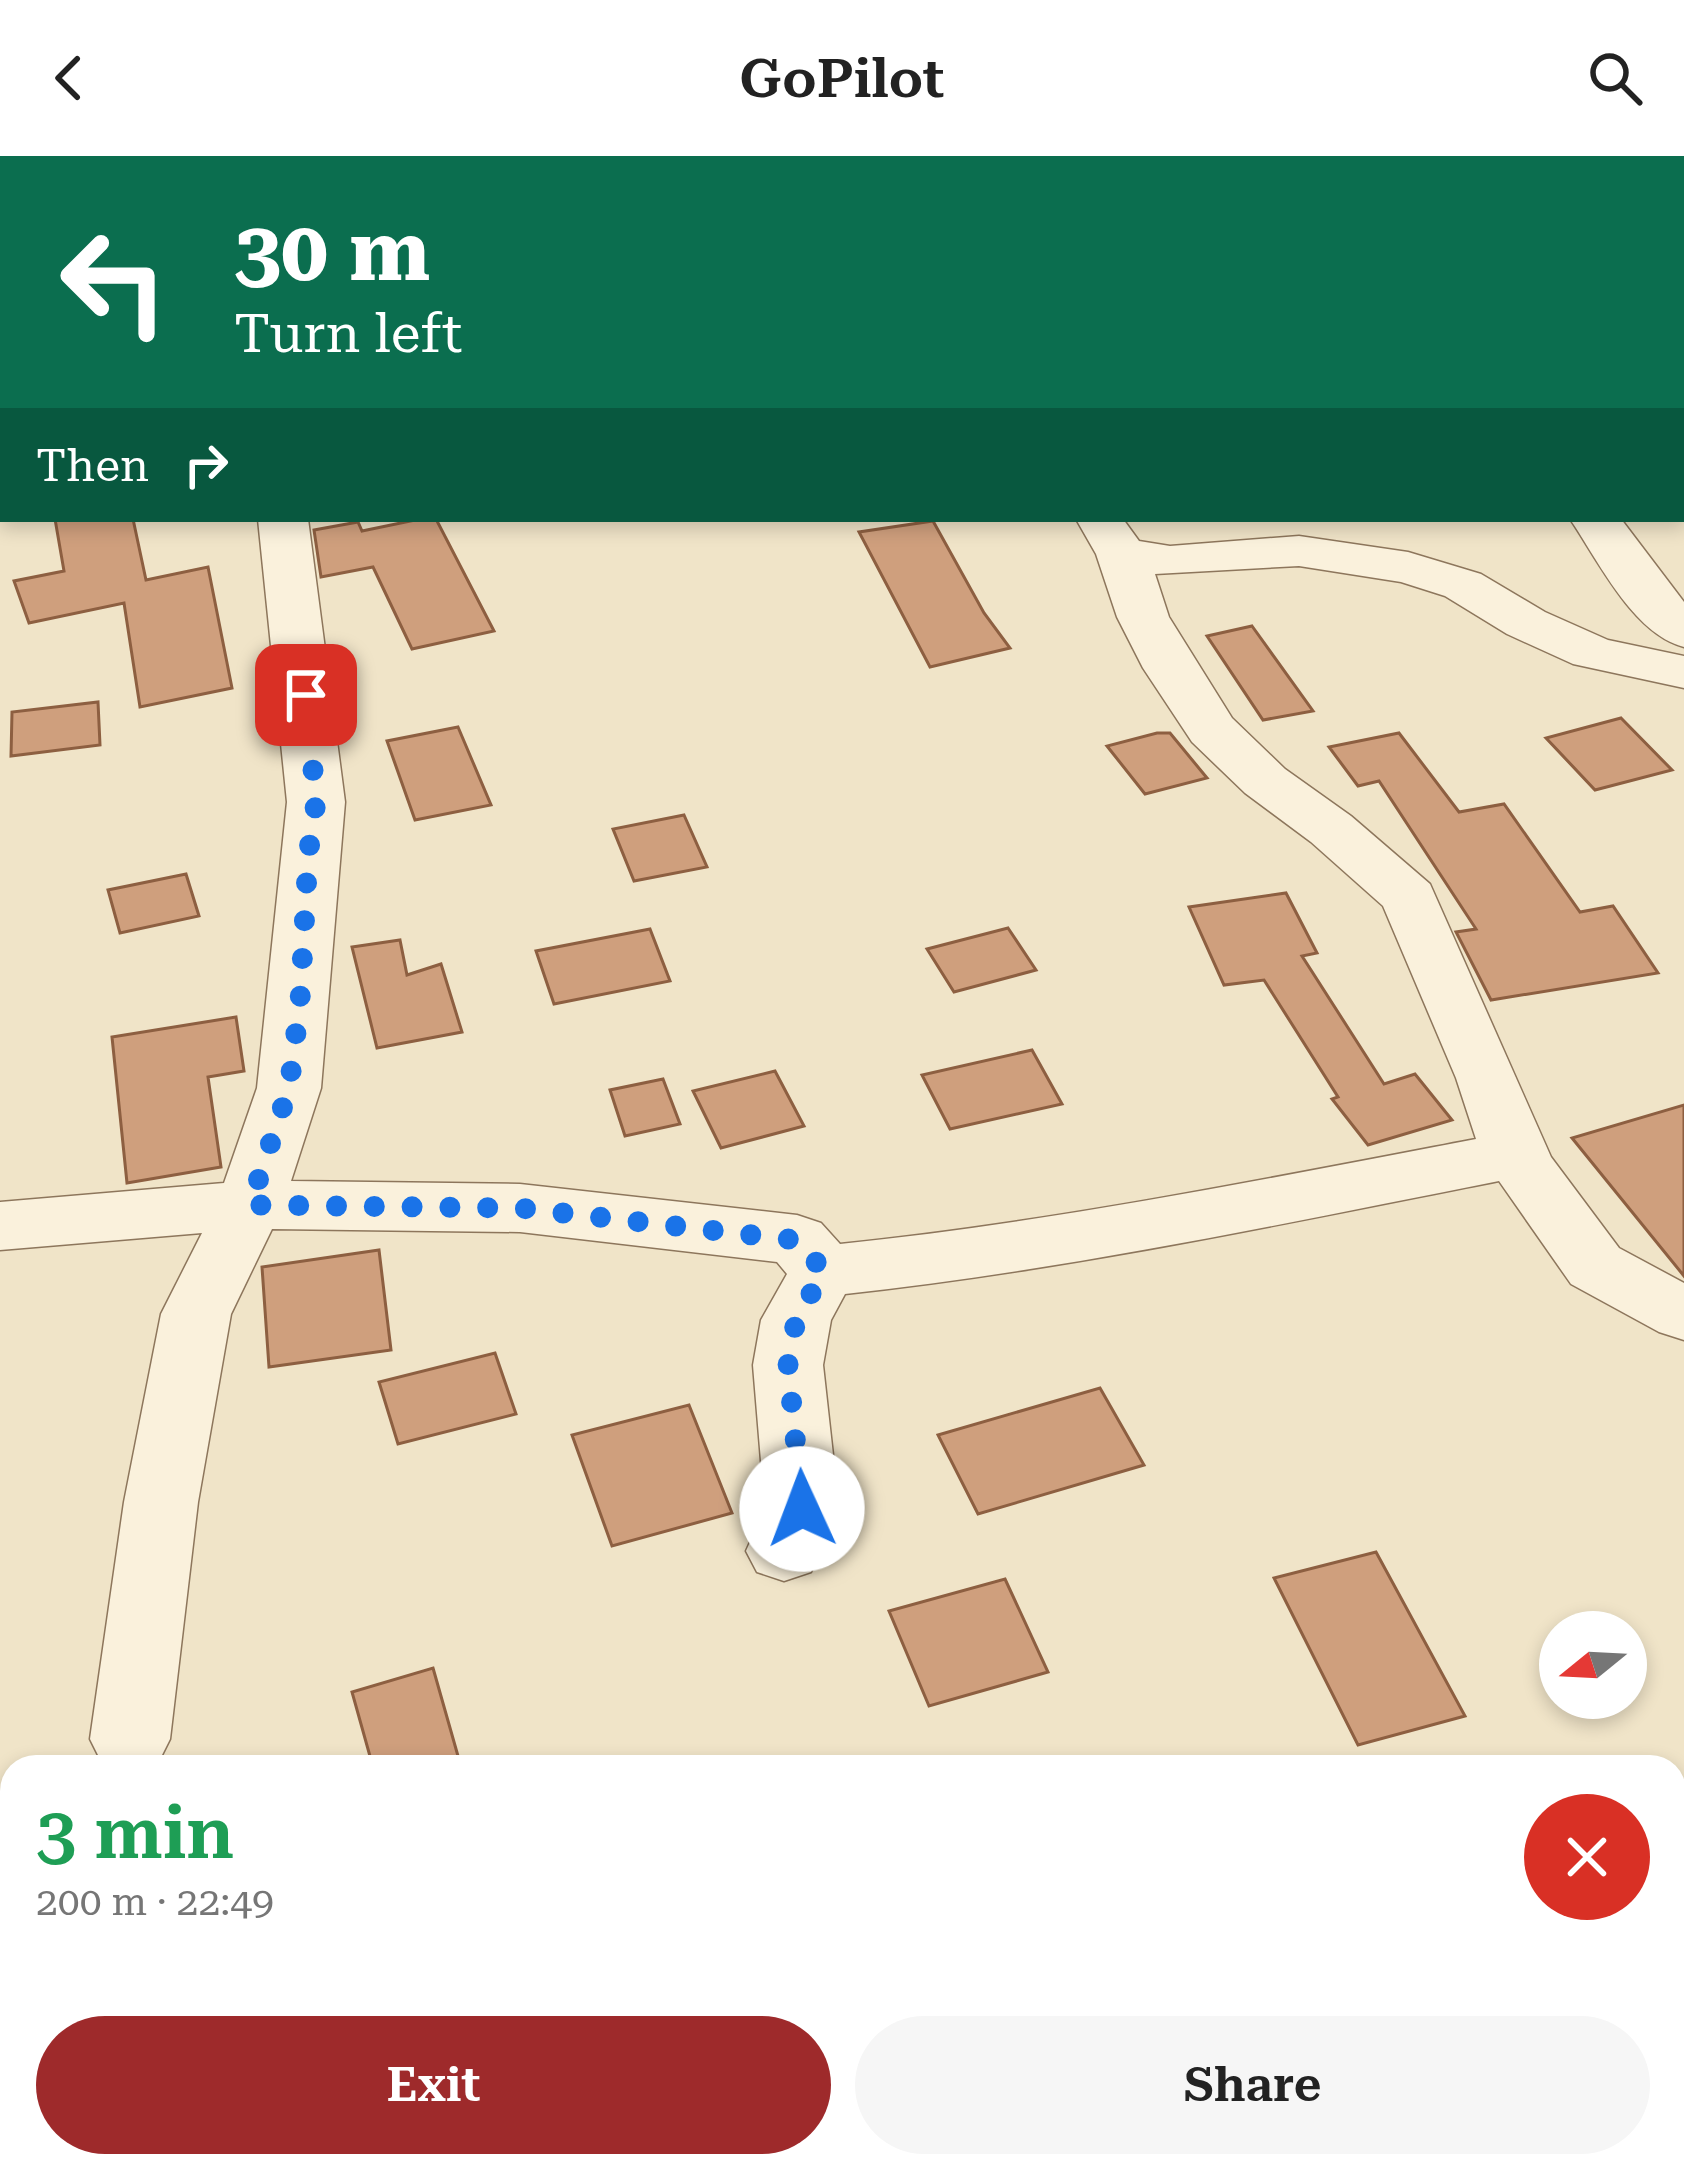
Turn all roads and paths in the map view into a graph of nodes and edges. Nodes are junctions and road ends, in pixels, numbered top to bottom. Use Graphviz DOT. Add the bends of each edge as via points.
graph roads {
  1 [pos="283,522"];
  2 [pos="1597,522"];
  3 [pos="1110,537"];
  4 [pos="1684,631"];
  5 [pos="1684,672"];
  6 [pos="1516,1154"];
  7 [pos="250,1205"];
  8 [pos="0,1226"];
  9 [pos="824,1271"];
  10 [pos="1684,1314"];
  11 [pos="784,1551"];
  12 [pos="130,1739"];
  1 -- 7 [label="street" via="316,802 289,1088"];
  2 -- 4 [label="street"];
  3 -- 5 [label="street" via="1170,561 1299,551 1408,568 1463,585 1592,653"];
  3 -- 6 [label="street" via="1152,634 1212,730 1409,897"];
  6 -- 9 [label="street" via="1160,1224"];
  6 -- 10 [label="street" via="1595,1265"];
  7 -- 8 [label="street"];
  7 -- 9 [label="street" via="520,1208 796,1240"];
  7 -- 12 [label="street" via="196,1315"];
  9 -- 11 [label="street" via="796,1320 788,1365 802,1509"];
}
